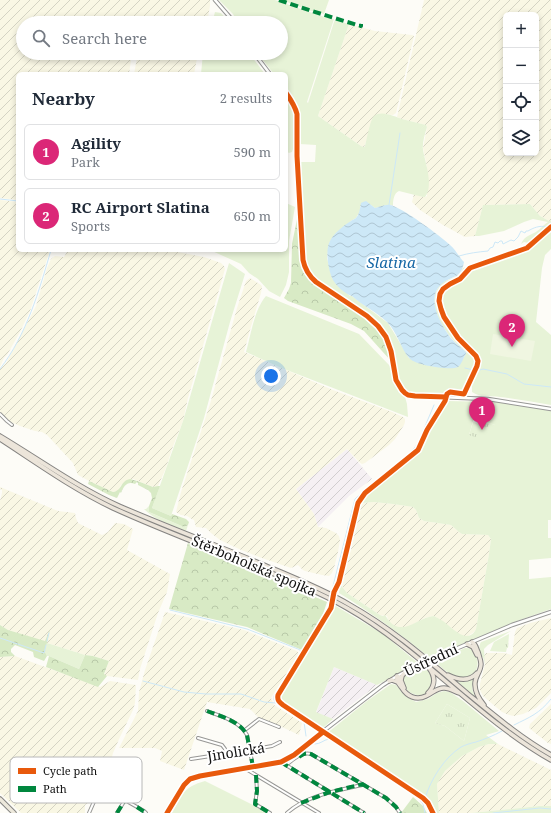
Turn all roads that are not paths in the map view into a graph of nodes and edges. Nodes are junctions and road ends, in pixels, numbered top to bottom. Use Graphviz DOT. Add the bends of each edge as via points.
graph roads {
  1 [pos="215,0"];
  2 [pos="229,16"];
  3 [pos="259,60"];
  4 [pos="268,72"];
  5 [pos="288,96"];
  6 [pos="551,408"];
  7 [pos="0,414"];
  8 [pos="12,425"];
  9 [pos="0,436"];
  10 [pos="0,440"];
  11 [pos="328,595"];
  12 [pos="334,598"];
  13 [pos="551,612"];
  14 [pos="479,639"];
  15 [pos="472,642"];
  16 [pos="467,644"];
  17 [pos="474,646"];
  18 [pos="421,660"];
  19 [pos="440,670"];
  20 [pos="406,671"];
  21 [pos="397,676"];
  22 [pos="389,681"];
  23 [pos="400,682"];
  24 [pos="466,698"];
  25 [pos="206,711"];
  26 [pos="490,712"];
  27 [pos="279,727"];
  28 [pos="245,730"];
  29 [pos="198,738"];
  30 [pos="280,742"];
  31 [pos="250,750"];
  32 [pos="226,754"];
  33 [pos="551,755"];
  34 [pos="191,759"];
  35 [pos="551,760"];
  36 [pos="281,762"];
  37 [pos="286,765"];
  38 [pos="253,767"];
  39 [pos="246,768"];
  40 [pos="256,775"];
  41 [pos="363,784"];
  42 [pos="330,792"];
  43 [pos="0,799"];
  44 [pos="301,802"];
  45 [pos="93,803"];
  46 [pos="123,803"];
  47 [pos="130,803"];
  48 [pos="14,813"];
  49 [pos="89,813"];
  50 [pos="118,813"];
  51 [pos="146,813"];
  52 [pos="168,813"];
  53 [pos="270,813"];
  54 [pos="287,813"];
  55 [pos="318,813"];
  56 [pos="364,813"];
  57 [pos="400,813"];
  1 -- 2 [label="street"];
  3 -- 4 [label="street"];
  5 -- 6 [label="street" via="297,114 297,156 303,260 306,271 316,282 378,326 386,337 394,374 402,390 408,395 415,396 488,399"];
  7 -- 8 [label="street"];
  9 -- 11 [label="highway, Štěrboholská spojka" via="66,478 109,501 287,574"];
  10 -- 11 [label="highway, Štěrboholská spojka" via="68,484 108,505"];
  11 -- 12 [label="highway, Štěrboholská spojka"];
  12 -- 18 [label="highway, Štěrboholská spojka" via="380,628"];
  12 -- 19 [label="highway, Štěrboholská spojka" via="384,626"];
  13 -- 14 [label="street, Ústřední"];
  14 -- 15 [label="street, Ústřední"];
  14 -- 17 [label="highway"];
  15 -- 16 [label="street, Ústřední"];
  15 -- 17 [label="highway"];
  16 -- 17 [label="highway"];
  16 -- 20 [label="street, Ústřední, bridge"];
  17 -- 19 [label="highway" via="479,663 474,676 459,679"];
  17 -- 26 [label="highway" via="481,665 475,680 475,690"];
  18 -- 23 [label="highway" via="433,676 434,684 430,692 422,696 412,695"];
  18 -- 24 [label="highway, Štěrboholská spojka"];
  19 -- 26 [label="highway, Štěrboholská spojka"];
  20 -- 21 [label="street, Ústřední"];
  20 -- 23 [label="highway"];
  21 -- 22 [label="street, Ústřední"];
  21 -- 23 [label="highway"];
  22 -- 23 [label="highway"];
  22 -- 36 [label="street, Ústřední" via="294,755"];
  23 -- 24 [label="highway" via="406,693 416,698 444,688"];
  24 -- 35 [label="highway, Štěrboholská spojka" via="513,735"];
  25 -- 28 [label="street"];
  26 -- 33 [label="highway, Štěrboholská spojka"];
  27 -- 28 [label="street" via="259,719"];
  28 -- 31 [label="street"];
  29 -- 32 [label="street" via="222,745"];
  30 -- 31 [label="street, Jinolická"];
  31 -- 32 [label="street, Jinolická"];
  31 -- 38 [label="street"];
  32 -- 34 [label="street, Jinolická"];
  36 -- 37 [label="street"];
  36 -- 38 [label="street"];
  37 -- 41 [label="street" via="309,753"];
  37 -- 42 [label="street"];
  38 -- 39 [label="street"];
  39 -- 40 [label="street"];
  39 -- 52 [label="street" via="190,779 182,786"];
  40 -- 44 [label="street"];
  40 -- 53 [label="street" via="256,804"];
  41 -- 42 [label="street"];
  41 -- 57 [label="street" via="386,798"];
  42 -- 44 [label="street"];
  42 -- 56 [label="street"];
  43 -- 48 [label="main road"];
  44 -- 54 [label="street"];
  44 -- 55 [label="street"];
  45 -- 49 [label="street"];
  46 -- 50 [label="street"];
  47 -- 51 [label="street"];
}
